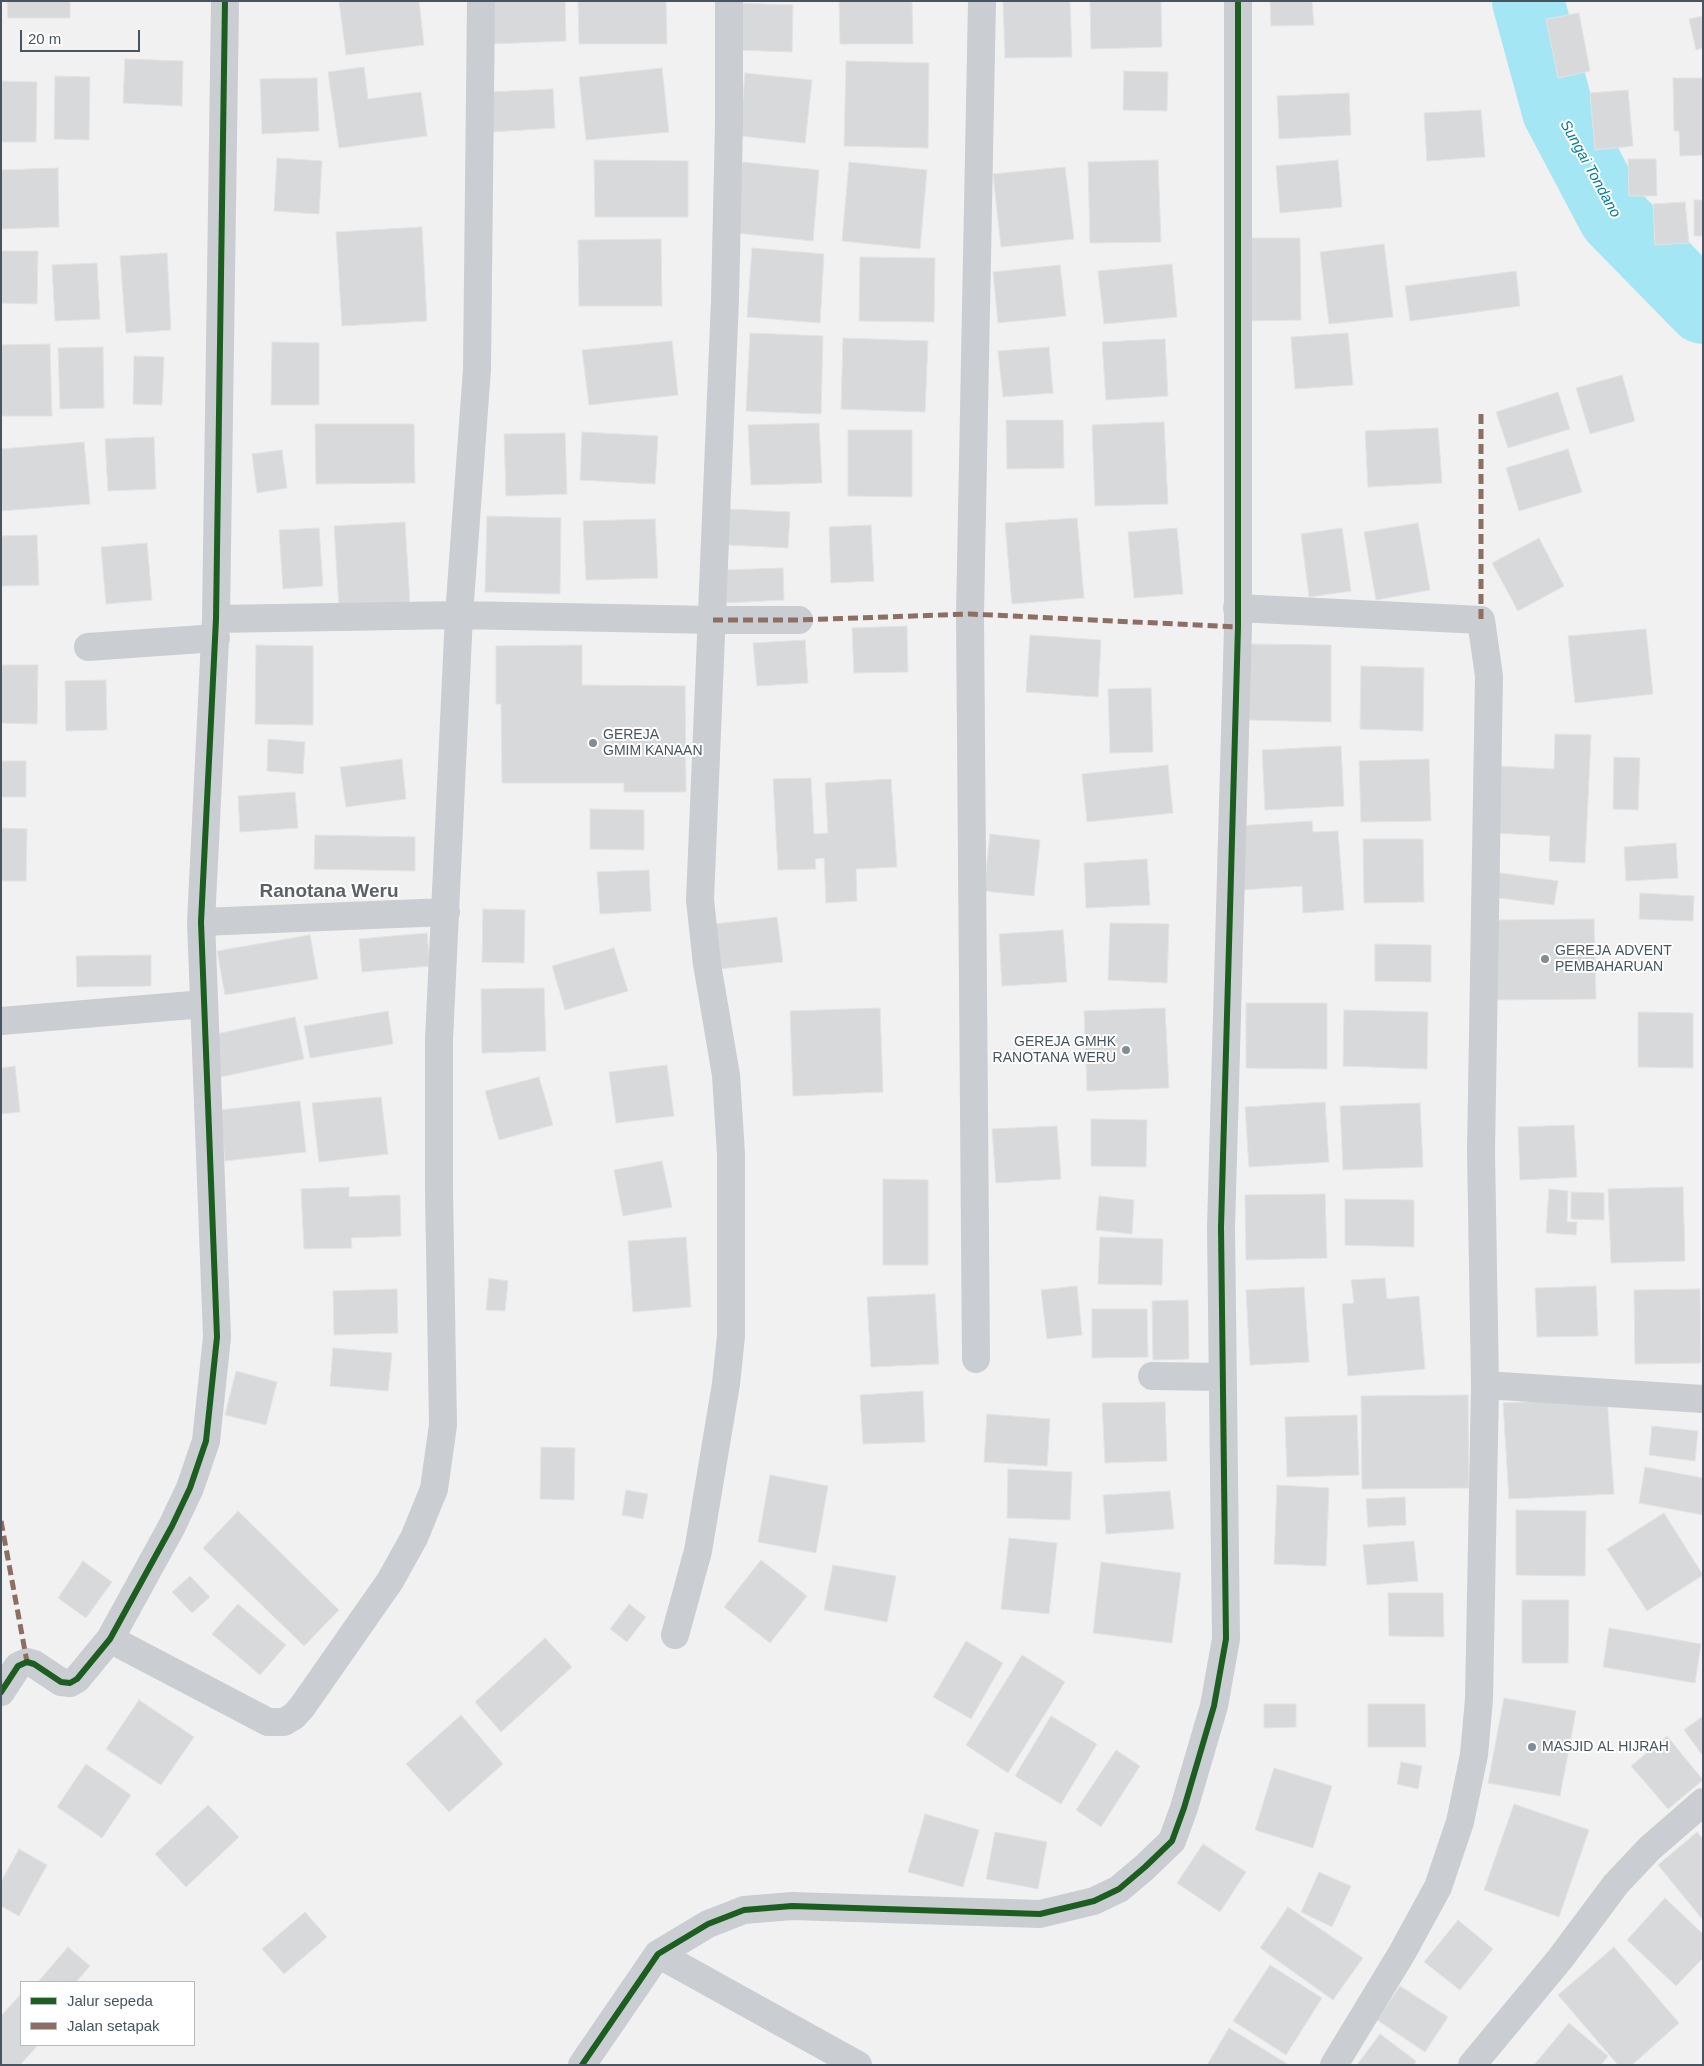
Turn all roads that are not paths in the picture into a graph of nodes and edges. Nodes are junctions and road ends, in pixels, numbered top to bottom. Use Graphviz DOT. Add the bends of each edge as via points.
graph roads {
  1 [pos="224,1"];
  2 [pos="481,1"];
  3 [pos="729,1"];
  4 [pos="982,1"];
  5 [pos="1238,1"];
  6 [pos="1238,608"];
  7 [pos="458,615"];
  8 [pos="713,620"];
  9 [pos="799,620"];
  10 [pos="216,629"];
  11 [pos="88,647"];
  12 [pos="446,912"];
  13 [pos="201,922"];
  14 [pos="204,1004"];
  15 [pos="1,1021"];
  16 [pos="976,1359"];
  17 [pos="1152,1376"];
  18 [pos="1223,1376"];
  19 [pos="1485,1385"];
  20 [pos="1703,1399"];
  21 [pos="675,1635"];
  22 [pos="110,1639"];
  23 [pos="1,1692"];
  24 [pos="1703,1802"];
  25 [pos="658,1954"];
  26 [pos="582,2065"];
  27 [pos="858,2065"];
  28 [pos="1334,2065"];
  29 [pos="1472,2065"];
  1 -- 10 [label="street"];
  2 -- 7 [label="street" via="477,369"];
  3 -- 8 [label="street" via="725,280"];
  4 -- 16 [label="street" via="970,614"];
  5 -- 6 [label="street"];
  6 -- 18 [label="street" via="1221,1227"];
  6 -- 19 [label="street" via="1481,620 1489,676 1481,1151"];
  7 -- 8 [label="street"];
  7 -- 10 [label="street"];
  7 -- 12 [label="street"];
  8 -- 9 [label="street"];
  8 -- 21 [label="street" via="700,900 726,1075 731,1154 731,1336 699,1543"];
  10 -- 11 [label="street"];
  10 -- 13 [label="street"];
  12 -- 13 [label="street"];
  12 -- 22 [label="street" via="439,1040 443,1425 434,1489 414,1538 390,1581 308,1699 294,1716 284,1722 268,1722"];
  13 -- 14 [label="street"];
  14 -- 15 [label="street"];
  14 -- 22 [label="street" via="217,1337 206,1441 190,1488 172,1526"];
  17 -- 18 [label="street"];
  18 -- 25 [label="street" via="1226,1639 1214,1706 1184,1808 1172,1840 1146,1868 1119,1889 1094,1901 1040,1914 792,1906 744,1910 708,1924"];
  19 -- 20 [label="street"];
  19 -- 28 [label="street" via="1479,1698 1474,1755 1460,1822 1438,1887"];
  22 -- 23 [label="street" via="70,1683 61,1682 27,1662 18,1666"];
  24 -- 29 [label="street" via="1650,1848 1616,1884 1560,1959"];
  25 -- 26 [label="street"];
  25 -- 27 [label="street"];
}
